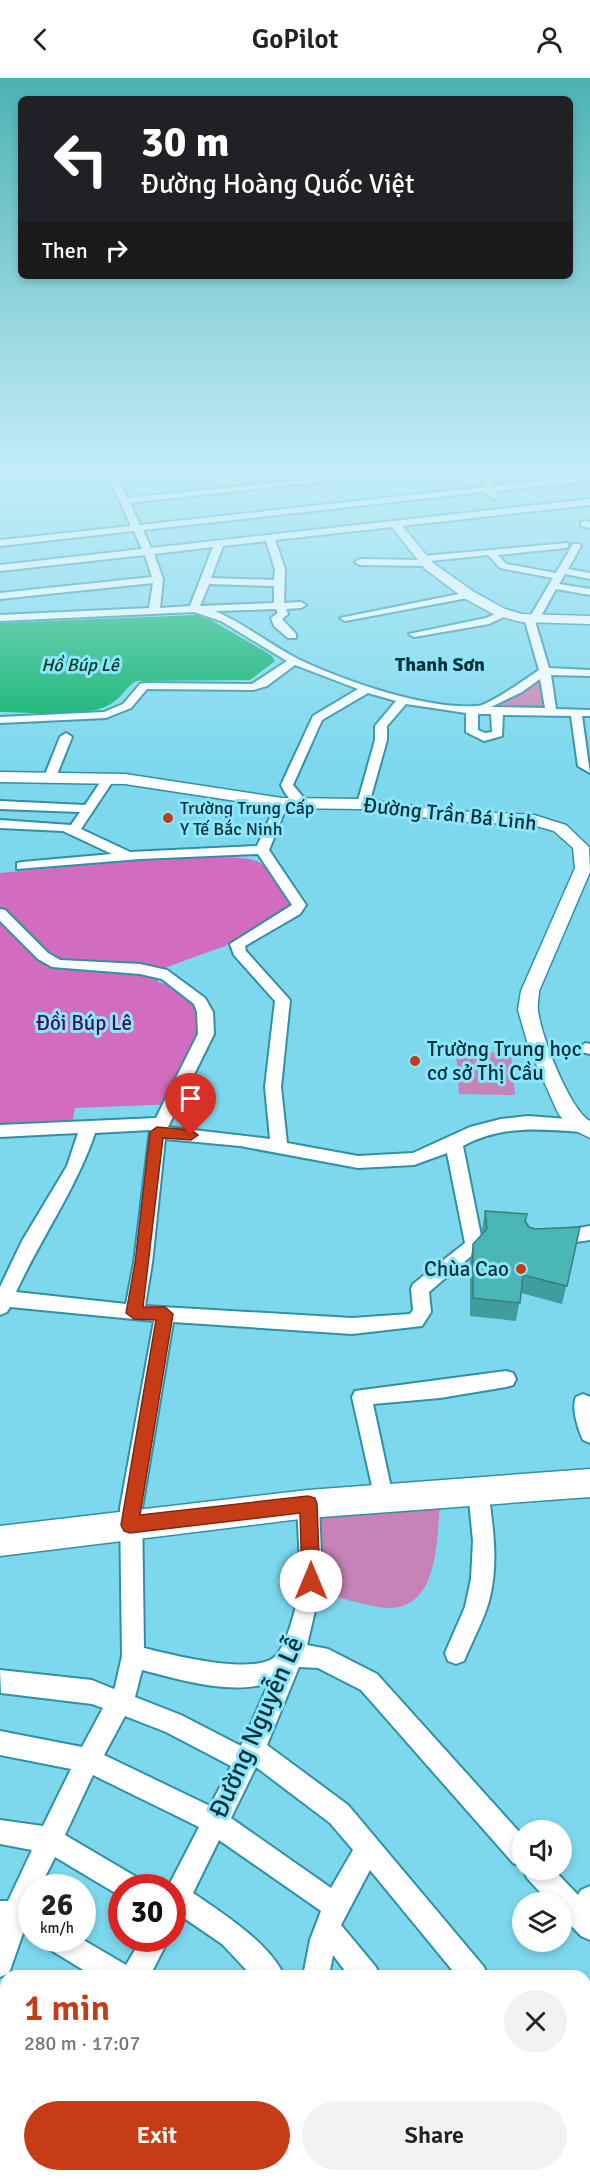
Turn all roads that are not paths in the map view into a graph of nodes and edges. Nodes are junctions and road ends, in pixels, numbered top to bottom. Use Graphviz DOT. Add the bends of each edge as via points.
graph roads {
  1 [pos="154,569"];
  2 [pos="208,569"];
  3 [pos="280,569"];
  4 [pos="436,569"];
  5 [pos="517,569"];
  6 [pos="563,569"];
  7 [pos="561,574"];
  8 [pos="590,576"];
  9 [pos="158,579"];
  10 [pos="203,581"];
  11 [pos="277,583"];
  12 [pos="554,586"];
  13 [pos="590,592"];
  14 [pos="470,595"];
  15 [pos="0,596"];
  16 [pos="82,600"];
  17 [pos="301,605"];
  18 [pos="280,607"];
  19 [pos="194,609"];
  20 [pos="154,611"];
  21 [pos="504,613"];
  22 [pos="0,618"];
  23 [pos="345,618"];
  24 [pos="532,618"];
  25 [pos="590,620"];
  26 [pos="414,634"];
  27 [pos="292,636"];
  28 [pos="294,661"];
  29 [pos="544,671"];
  30 [pos="590,673"];
  31 [pos="367,688"];
  32 [pos="403,700"];
  33 [pos="476,708"];
  34 [pos="497,709"];
  35 [pos="551,711"];
  36 [pos="576,712"];
  37 [pos="590,713"];
  38 [pos="0,720"];
  39 [pos="66,737"];
  40 [pos="590,769"];
  41 [pos="0,777"];
  42 [pos="50,777"];
  43 [pos="109,778"];
  44 [pos="282,802"];
  45 [pos="302,803"];
  46 [pos="363,804"];
  47 [pos="0,805"];
  48 [pos="89,809"];
  49 [pos="0,824"];
  50 [pos="74,830"];
  51 [pos="262,850"];
  52 [pos="129,856"];
  53 [pos="22,866"];
  54 [pos="0,913"];
  55 [pos="89,1127"];
  56 [pos="159,1128"];
  57 [pos="586,1128"];
  58 [pos="0,1131"];
  59 [pos="454,1143"];
  60 [pos="279,1148"];
  61 [pos="590,1233"];
  62 [pos="542,1238"];
  63 [pos="1,1301"];
  64 [pos="134,1313"];
  65 [pos="165,1314"];
  66 [pos="506,1379"];
  67 [pos="583,1403"];
  68 [pos="590,1434"];
  69 [pos="589,1488"];
  70 [pos="478,1490"];
  71 [pos="383,1497"];
  72 [pos="308,1504"];
  73 [pos="130,1525"];
  74 [pos="0,1541"];
  75 [pos="456,1653"];
  76 [pos="293,1654"];
  77 [pos="133,1656"];
  78 [pos="1,1682"];
  79 [pos="119,1703"];
  80 [pos="0,1743"];
  81 [pos="249,1755"];
  82 [pos="88,1760"];
  83 [pos="215,1822"];
  84 [pos="0,1832"];
  85 [pos="50,1840"];
  86 [pos="512,1843"];
  87 [pos="369,1848"];
  88 [pos="108,1875"];
  89 [pos="186,1880"];
  90 [pos="548,1880"];
  91 [pos="186,1908"];
  92 [pos="587,1914"];
  93 [pos="331,1916"];
  94 [pos="16,1918"];
  95 [pos="79,1952"];
  96 [pos="148,1952"];
  97 [pos="0,1964"];
  98 [pos="109,1970"];
  99 [pos="138,1970"];
  100 [pos="265,1970"];
  101 [pos="318,1970"];
  102 [pos="363,1970"];
  103 [pos="470,1970"];
  1 -- 9 [label="street"];
  2 -- 10 [label="street"];
  3 -- 11 [label="street"];
  4 -- 14 [label="street"];
  5 -- 7 [label="street"];
  6 -- 7 [label="street"];
  7 -- 8 [label="street"];
  7 -- 12 [label="street"];
  9 -- 16 [label="street"];
  9 -- 20 [label="street"];
  10 -- 11 [label="street"];
  10 -- 19 [label="street"];
  11 -- 18 [label="street"];
  12 -- 13 [label="street"];
  12 -- 24 [label="street"];
  14 -- 21 [label="street"];
  14 -- 23 [label="street"];
  15 -- 16 [label="street"];
  16 -- 20 [label="street"];
  16 -- 22 [label="street"];
  17 -- 18 [label="street"];
  18 -- 19 [label="street"];
  18 -- 27 [label="street" via="283,614 276,618 278,624"];
  19 -- 20 [label="street"];
  19 -- 28 [label="street" via="216,615"];
  21 -- 24 [label="street"];
  21 -- 26 [label="street" via="489,621"];
  24 -- 25 [label="street"];
  24 -- 29 [label="street"];
  28 -- 31 [label="street"];
  28 -- 38 [label="street" via="265,683 253,687 144,687 127,706 106,714"];
  29 -- 30 [label="street"];
  29 -- 33 [label="street" via="518,690"];
  29 -- 35 [label="street"];
  31 -- 32 [label="street"];
  31 -- 45 [label="street" via="324,713 310,729 287,785"];
  32 -- 33 [label="street"];
  32 -- 46 [label="street" via="381,726 381,740"];
  33 -- 34 [label="street"];
  33 -- 34 [label="street" via="472,732 484,737 498,734"];
  34 -- 35 [label="street"];
  35 -- 36 [label="street"];
  36 -- 37 [label="street"];
  36 -- 40 [label="street" via="584,766"];
  39 -- 42 [label="street"];
  41 -- 42 [label="street, Đường Trần Bá Linh"];
  42 -- 43 [label="street, Đường Trần Bá Linh"];
  43 -- 44 [label="street, Đường Trần Bá Linh"];
  43 -- 48 [label="street"];
  44 -- 45 [label="street, Đường Trần Bá Linh"];
  44 -- 51 [label="street"];
  45 -- 46 [label="street, Đường Trần Bá Linh"];
  46 -- 57 [label="street, Đường Trần Bá Linh" via="451,816 544,822 578,842 583,868 530,991 528,1010 562,1101 572,1118"];
  47 -- 48 [label="street"];
  48 -- 50 [label="street"];
  49 -- 50 [label="street"];
  50 -- 52 [label="street"];
  51 -- 52 [label="street"];
  51 -- 60 [label="street" via="299,905 237,944 283,1000 273,1087"];
  52 -- 53 [label="street"];
  54 -- 56 [label="street" via="42,956 57,964 140,969 167,975 200,1001 206,1034"];
  55 -- 56 [label="street"];
  55 -- 58 [label="street"];
  55 -- 63 [label="street" via="75,1167"];
  56 -- 60 [label="street"];
  56 -- 64 [label="street"];
  57 -- 59 [label="street" via="528,1122 501,1125 476,1131"];
  59 -- 60 [label="street" via="414,1159 358,1162"];
  59 -- 65 [label="street" via="474,1245 420,1289 422,1312 415,1320 352,1326"];
  61 -- 62 [label="street"];
  63 -- 64 [label="street"];
  64 -- 65 [label="street"];
  65 -- 73 [label="street"];
  66 -- 71 [label="street" via="362,1397"];
  67 -- 68 [label="street"];
  69 -- 70 [label="main road"];
  70 -- 71 [label="main road"];
  70 -- 75 [label="street" via="485,1540 484,1570 480,1594"];
  71 -- 72 [label="main road"];
  72 -- 73 [label="main road"];
  72 -- 76 [label="street, Đường Nguyễn Lễ" via="311,1581"];
  73 -- 74 [label="main road"];
  73 -- 77 [label="street"];
  76 -- 77 [label="street" via="276,1670 249,1675 199,1671"];
  76 -- 81 [label="street, Đường Nguyễn Lễ"];
  76 -- 86 [label="street" via="320,1657 369,1682"];
  77 -- 79 [label="street"];
  78 -- 79 [label="street" via="92,1692"];
  79 -- 81 [label="street"];
  79 -- 82 [label="street"];
  80 -- 82 [label="street"];
  81 -- 83 [label="street, Đường Nguyễn Lễ"];
  81 -- 87 [label="street" via="339,1814"];
  82 -- 83 [label="street"];
  82 -- 85 [label="street"];
  83 -- 89 [label="street, Đường Nguyễn Lễ"];
  83 -- 93 [label="street"];
  84 -- 85 [label="street"];
  85 -- 88 [label="street"];
  85 -- 94 [label="street"];
  87 -- 93 [label="street"];
  87 -- 103 [label="street"];
  90 -- 92 [label="street"];
  91 -- 100 [label="street" via="231,1935"];
  93 -- 101 [label="street"];
  93 -- 102 [label="street"];
  94 -- 97 [label="street"];
  95 -- 98 [label="street"];
  96 -- 99 [label="street"];
}
